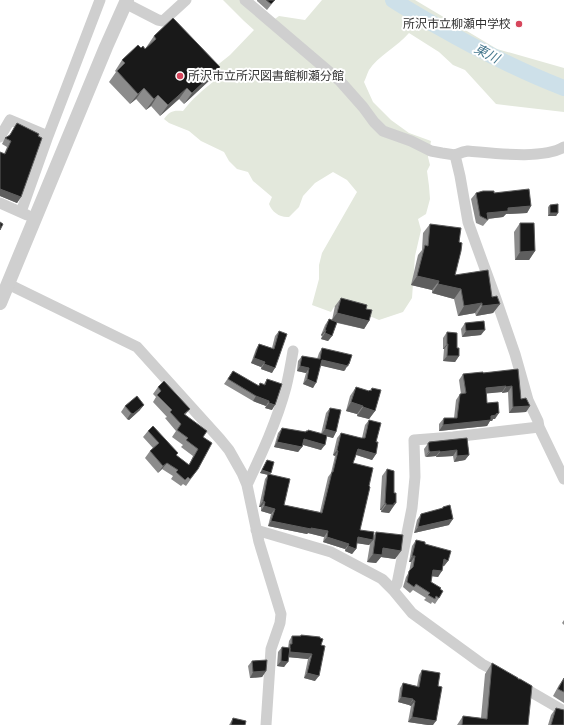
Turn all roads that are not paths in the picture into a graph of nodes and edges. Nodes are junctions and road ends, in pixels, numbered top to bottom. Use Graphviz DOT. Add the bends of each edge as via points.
graph roads {
  1 [pos="100,0"];
  2 [pos="186,0"];
  3 [pos="244,0"];
  4 [pos="126,2"];
  5 [pos="0,136"];
  6 [pos="48,136"];
  7 [pos="564,148"];
  8 [pos="455,155"];
  9 [pos="0,203"];
  10 [pos="21,212"];
  11 [pos="35,218"];
  12 [pos="3,295"];
  13 [pos="293,351"];
  14 [pos="538,427"];
  15 [pos="564,479"];
  16 [pos="247,485"];
  17 [pos="256,530"];
  18 [pos="393,590"];
  19 [pos="564,711"];
  20 [pos="266,725"];
  1 -- 6 [label="street"];
  2 -- 4 [label="street" via="163,20 158,20"];
  3 -- 8 [label="street" via="340,81 383,131 431,151"];
  4 -- 11 [label="street"];
  5 -- 6 [label="street" via="10,120"];
  6 -- 10 [label="street"];
  7 -- 8 [label="street" via="538,154 468,151"];
  8 -- 14 [label="street" via="468,222"];
  9 -- 10 [label="street"];
  10 -- 11 [label="street"];
  11 -- 12 [label="street"];
  12 -- 16 [label="street" via="137,347 229,450"];
  13 -- 16 [label="street" via="280,408"];
  14 -- 15 [label="street"];
  14 -- 18 [label="street" via="414,440 415,478 412,508 397,584"];
  16 -- 17 [label="street"];
  17 -- 18 [label="street" via="331,552 382,578"];
  17 -- 20 [label="street" via="281,614 271,649"];
  18 -- 19 [label="street" via="412,613 482,664"];
}
